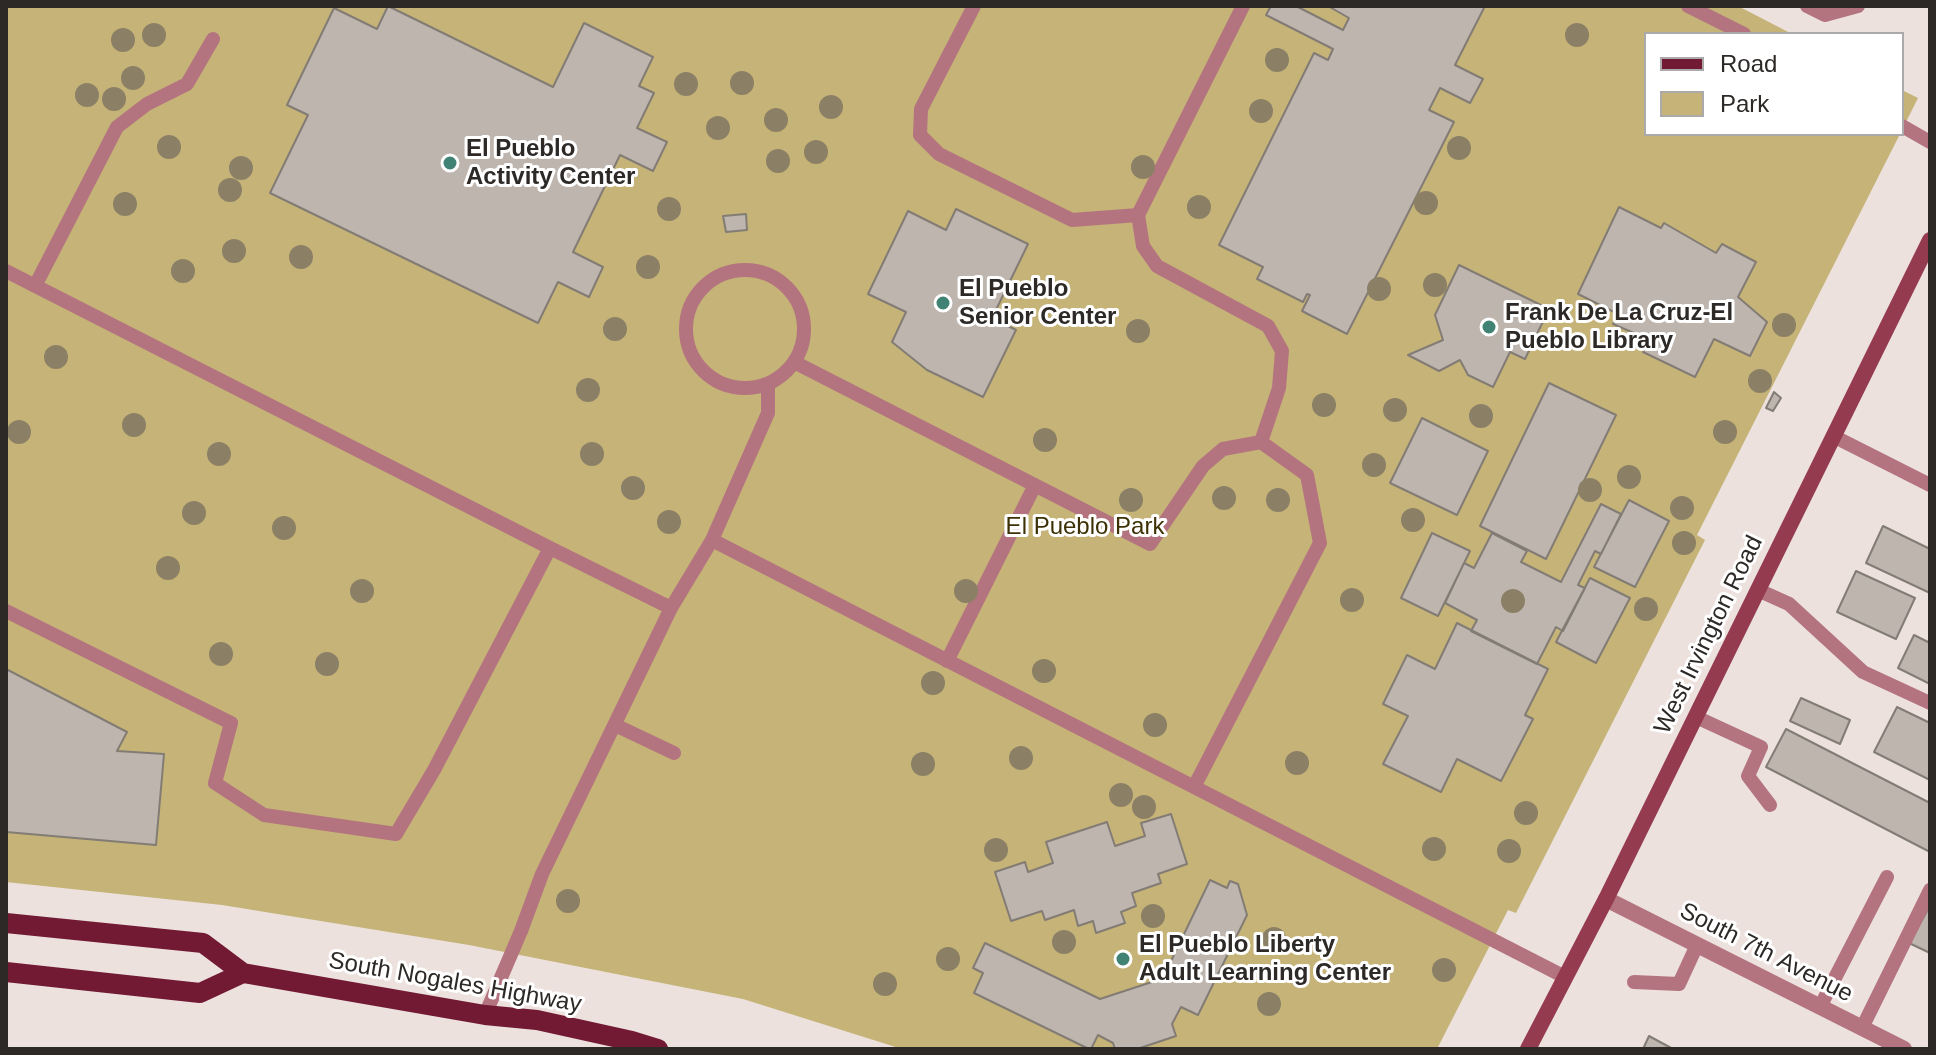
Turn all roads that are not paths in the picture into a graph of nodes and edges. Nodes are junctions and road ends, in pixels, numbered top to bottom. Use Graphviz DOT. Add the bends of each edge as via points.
graph roads {
  1 [pos="974,6"];
  2 [pos="1243,6"];
  3 [pos="1688,6"];
  4 [pos="1807,6"];
  5 [pos="1858,6"];
  6 [pos="1740,32"];
  7 [pos="213,39"];
  8 [pos="1904,127"];
  9 [pos="1930,142"];
  10 [pos="1138,215"];
  11 [pos="1930,240"];
  12 [pos="6,271"];
  13 [pos="35,286"];
  14 [pos="794,362"];
  15 [pos="768,384"];
  16 [pos="1833,436"];
  17 [pos="1261,442"];
  18 [pos="1035,485"];
  19 [pos="1930,485"];
  20 [pos="712,540"];
  21 [pos="550,548"];
  22 [pos="1758,590"];
  23 [pos="671,608"];
  24 [pos="6,611"];
  25 [pos="947,661"];
  26 [pos="1930,703"];
  27 [pos="1696,717"];
  28 [pos="615,725"];
  29 [pos="674,753"];
  30 [pos="1194,787"];
  31 [pos="1770,805"];
  32 [pos="1887,877"];
  33 [pos="1930,890"];
  34 [pos="1606,899"];
  35 [pos="6,923"];
  36 [pos="1697,945"];
  37 [pos="6,972"];
  38 [pos="243,973"];
  39 [pos="1565,977"];
  40 [pos="1634,982"];
  41 [pos="1820,1007"];
  42 [pos="485,1015"];
  43 [pos="1862,1028"];
  44 [pos="658,1049"];
  45 [pos="1528,1049"];
  46 [pos="1904,1049"];
  1 -- 10 [label="lane" via="921,109 920,135 939,154 1072,220"];
  2 -- 10 [label="lane"];
  3 -- 6 [label="lane"];
  4 -- 5 [label="lane" via="1825,15"];
  7 -- 13 [label="lane" via="187,84 117,127"];
  8 -- 9 [label="lane"];
  10 -- 17 [label="lane" via="1143,246 1157,266 1268,326 1282,351 1279,388"];
  11 -- 16 [label="main road, West Irvington Road"];
  12 -- 13 [label="lane"];
  13 -- 21 [label="lane"];
  14 -- 15 [label="lane"];
  14 -- 15 [label="lane" via="804,324 788,288 754,270 715,277 690,307 688,346 711,378 729,386"];
  14 -- 18 [label="lane"];
  15 -- 20 [label="lane" via="768,413"];
  16 -- 19 [label="lane"];
  16 -- 22 [label="main road, West Irvington Road"];
  17 -- 18 [label="lane" via="1223,449 1203,466 1150,544"];
  17 -- 30 [label="lane" via="1307,475 1320,543"];
  18 -- 25 [label="lane"];
  20 -- 23 [label="lane"];
  20 -- 25 [label="lane"];
  21 -- 23 [label="lane"];
  21 -- 24 [label="lane" via="396,834 264,815 215,783 231,723"];
  22 -- 26 [label="lane" via="1789,604 1863,672"];
  22 -- 27 [label="main road, West Irvington Road"];
  23 -- 28 [label="lane"];
  25 -- 30 [label="lane"];
  27 -- 31 [label="lane" via="1761,747 1748,776"];
  27 -- 34 [label="main road, West Irvington Road"];
  28 -- 29 [label="lane"];
  28 -- 42 [label="lane" via="542,874"];
  30 -- 39 [label="lane"];
  32 -- 41 [label="lane"];
  33 -- 43 [label="lane"];
  34 -- 36 [label="street, South 7th Avenue"];
  34 -- 39 [label="main road, West Irvington Road"];
  35 -- 38 [label="main road, South Nogales Highway" via="203,943"];
  36 -- 40 [label="lane" via="1679,984"];
  36 -- 41 [label="street, South 7th Avenue"];
  37 -- 38 [label="main road" via="200,993"];
  38 -- 42 [label="main road, South Nogales Highway"];
  39 -- 45 [label="main road, West Irvington Road"];
  41 -- 43 [label="street, South 7th Avenue"];
  42 -- 44 [label="main road, South Nogales Highway" via="537,1020"];
  43 -- 46 [label="street, South 7th Avenue"];
}
